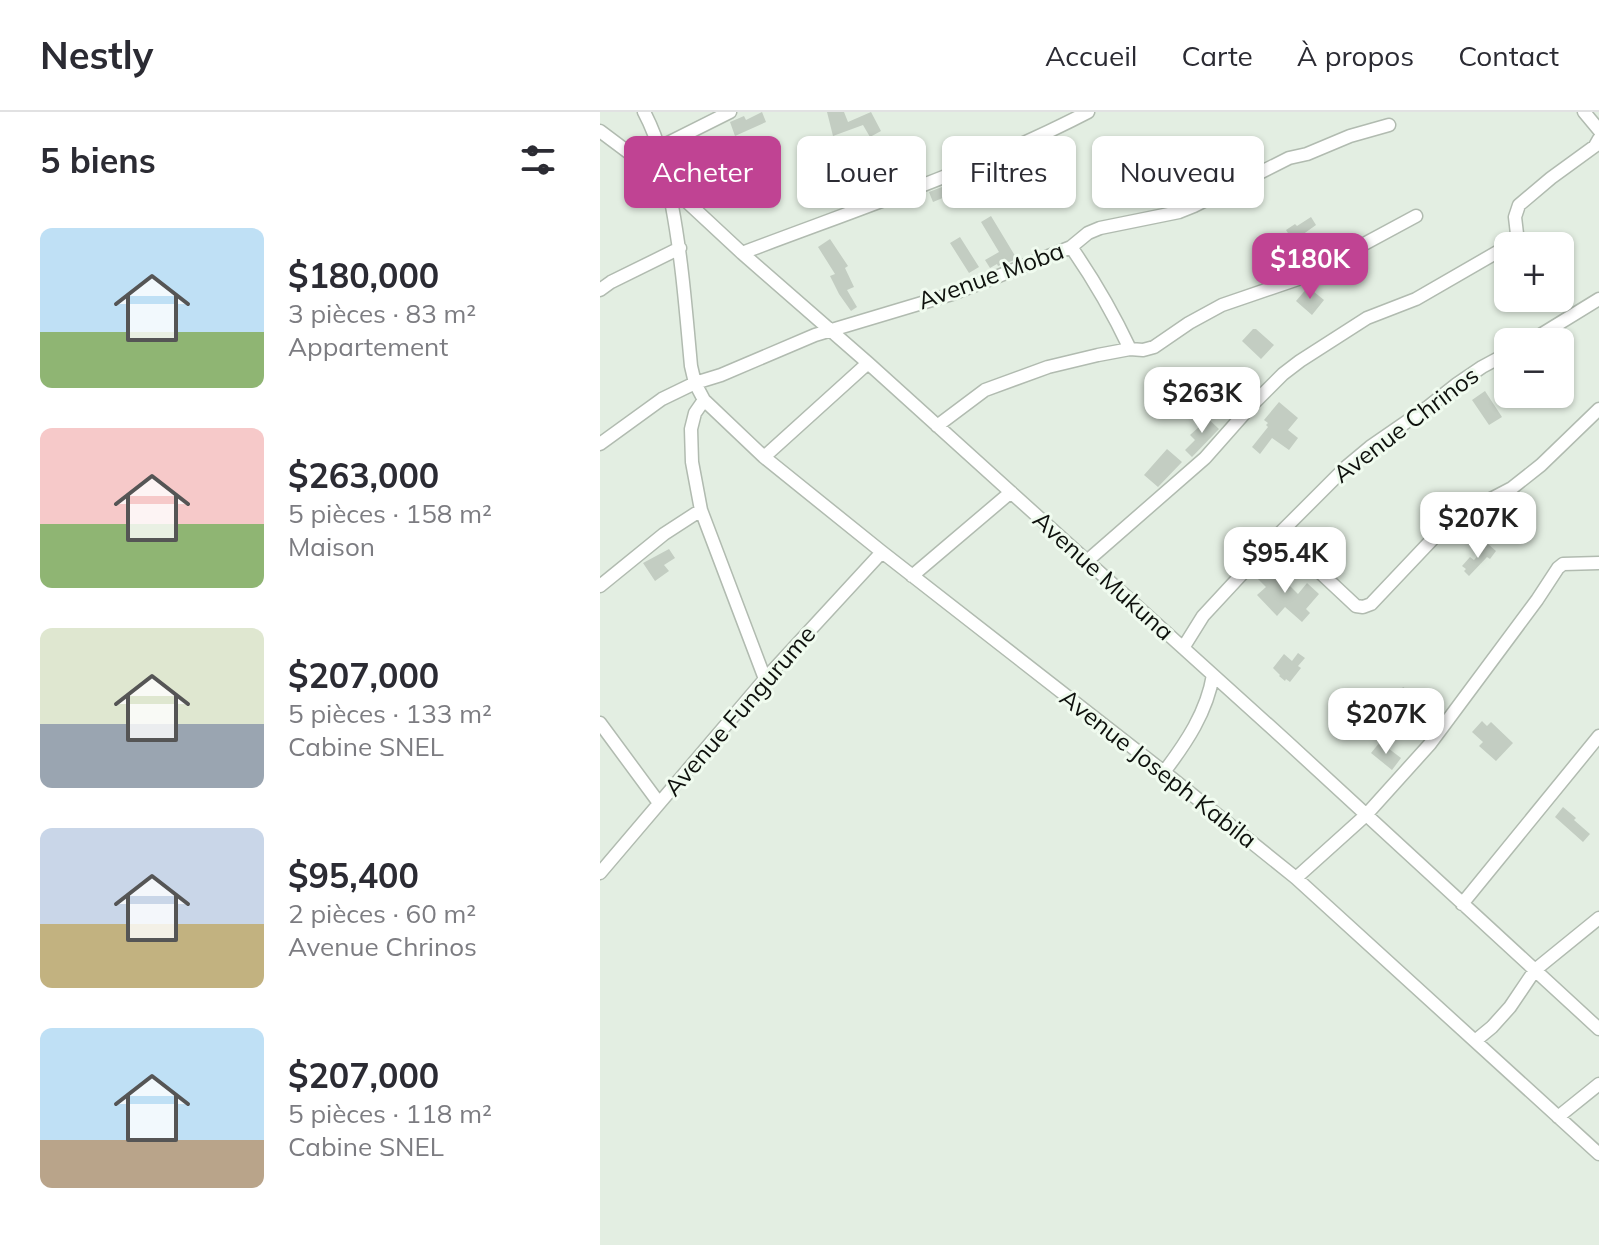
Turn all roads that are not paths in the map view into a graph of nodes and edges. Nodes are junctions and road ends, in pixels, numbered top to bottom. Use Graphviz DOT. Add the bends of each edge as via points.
graph roads {
  1 [pos="644,112"];
  2 [pos="730,112"];
  3 [pos="1088,112"];
  4 [pos="1584,112"];
  5 [pos="1389,125"];
  6 [pos="1599,130"];
  7 [pos="600,131"];
  8 [pos="656,136"];
  9 [pos="682,136"];
  10 [pos="1599,139"];
  11 [pos="624,150"];
  12 [pos="672,208"];
  13 [pos="694,208"];
  14 [pos="1416,216"];
  15 [pos="1071,247"];
  16 [pos="680,248"];
  17 [pos="742,253"];
  18 [pos="600,290"];
  19 [pos="1599,299"];
  20 [pos="1552,328"];
  21 [pos="831,330"];
  22 [pos="1130,349"];
  23 [pos="1494,361"];
  24 [pos="868,363"];
  25 [pos="695,383"];
  26 [pos="704,400"];
  27 [pos="1599,409"];
  28 [pos="937,426"];
  29 [pos="600,444"];
  30 [pos="764,457"];
  31 [pos="1011,492"];
  32 [pos="701,510"];
  33 [pos="1279,534"];
  34 [pos="882,552"];
  35 [pos="1087,561"];
  36 [pos="1599,563"];
  37 [pos="912,576"];
  38 [pos="600,586"];
  39 [pos="1183,648"];
  40 [pos="1213,675"];
  41 [pos="765,679"];
  42 [pos="600,723"];
  43 [pos="1599,736"];
  44 [pos="1164,772"];
  45 [pos="659,803"];
  46 [pos="1366,815"];
  47 [pos="600,873"];
  48 [pos="1296,878"];
  49 [pos="1462,904"];
  50 [pos="1599,918"];
  51 [pos="1535,970"];
  52 [pos="1599,1029"];
  53 [pos="1475,1041"];
  54 [pos="1599,1084"];
  55 [pos="1558,1117"];
  56 [pos="1599,1154"];
  1 -- 8 [label="street, Avenue Joseph Kabila"];
  2 -- 9 [label="street"];
  3 -- 17 [label="street" via="964,169"];
  4 -- 6 [label="street"];
  5 -- 15 [label="street, Avenue Moba" via="1289,158 1179,212 1100,228"];
  7 -- 11 [label="street, Avenue Mukuna"];
  10 -- 35 [label="street" via="1519,205 1513,243 1416,299 1367,318 1300,361 1205,458"];
  12 -- 16 [label="street, Avenue Joseph Kabila"];
  13 -- 17 [label="street, Avenue Mukuna"];
  14 -- 22 [label="street" via="1301,278 1222,305 1154,347"];
  15 -- 21 [label="street, Avenue Moba" via="952,294"];
  15 -- 22 [label="street"];
  16 -- 18 [label="street"];
  16 -- 25 [label="street, Avenue Joseph Kabila"];
  17 -- 21 [label="street, Avenue Mukuna"];
  19 -- 20 [label="street"];
  21 -- 24 [label="street, Avenue Mukuna"];
  21 -- 25 [label="street, Avenue Moba"];
  22 -- 28 [label="street" via="1048,367 985,390"];
  23 -- 33 [label="street, Avenue Chrinos" via="1370,447"];
  24 -- 28 [label="street, Avenue Mukuna"];
  24 -- 30 [label="street"];
  25 -- 26 [label="street, Avenue Joseph Kabila"];
  25 -- 29 [label="street, Avenue Moba" via="662,399"];
  26 -- 30 [label="street, Avenue Joseph Kabila"];
  26 -- 32 [label="street" via="691,429"];
  27 -- 33 [label="street" via="1512,488 1443,528 1367,607 1356,606"];
  28 -- 31 [label="street, Avenue Mukuna"];
  30 -- 34 [label="street, Avenue Joseph Kabila"];
  31 -- 35 [label="street, Avenue Mukuna"];
  31 -- 37 [label="street"];
  32 -- 38 [label="street"];
  32 -- 41 [label="street"];
  33 -- 39 [label="street, Avenue Chrinos" via="1203,616"];
  34 -- 37 [label="street, Avenue Joseph Kabila"];
  34 -- 41 [label="street, Avenue Fungurume"];
  35 -- 39 [label="street, Avenue Mukuna"];
  36 -- 46 [label="street" via="1558,568 1430,744"];
  37 -- 44 [label="street, Avenue Joseph Kabila"];
  39 -- 40 [label="street, Avenue Mukuna"];
  40 -- 44 [label="street" via="1188,739"];
  40 -- 46 [label="street, Avenue Mukuna"];
  41 -- 45 [label="street, Avenue Fungurume"];
  42 -- 45 [label="street"];
  43 -- 49 [label="street"];
  44 -- 48 [label="street, Avenue Joseph Kabila"];
  45 -- 47 [label="street, Avenue Fungurume"];
  46 -- 48 [label="street"];
  46 -- 49 [label="street, Avenue Mukuna"];
  48 -- 53 [label="street, Avenue Joseph Kabila"];
  49 -- 51 [label="street, Avenue Mukuna"];
  50 -- 51 [label="street"];
  51 -- 52 [label="street, Avenue Mukuna"];
  51 -- 53 [label="street" via="1510,1007"];
  53 -- 55 [label="street, Avenue Joseph Kabila"];
  54 -- 55 [label="street"];
  55 -- 56 [label="street, Avenue Joseph Kabila"];
}
